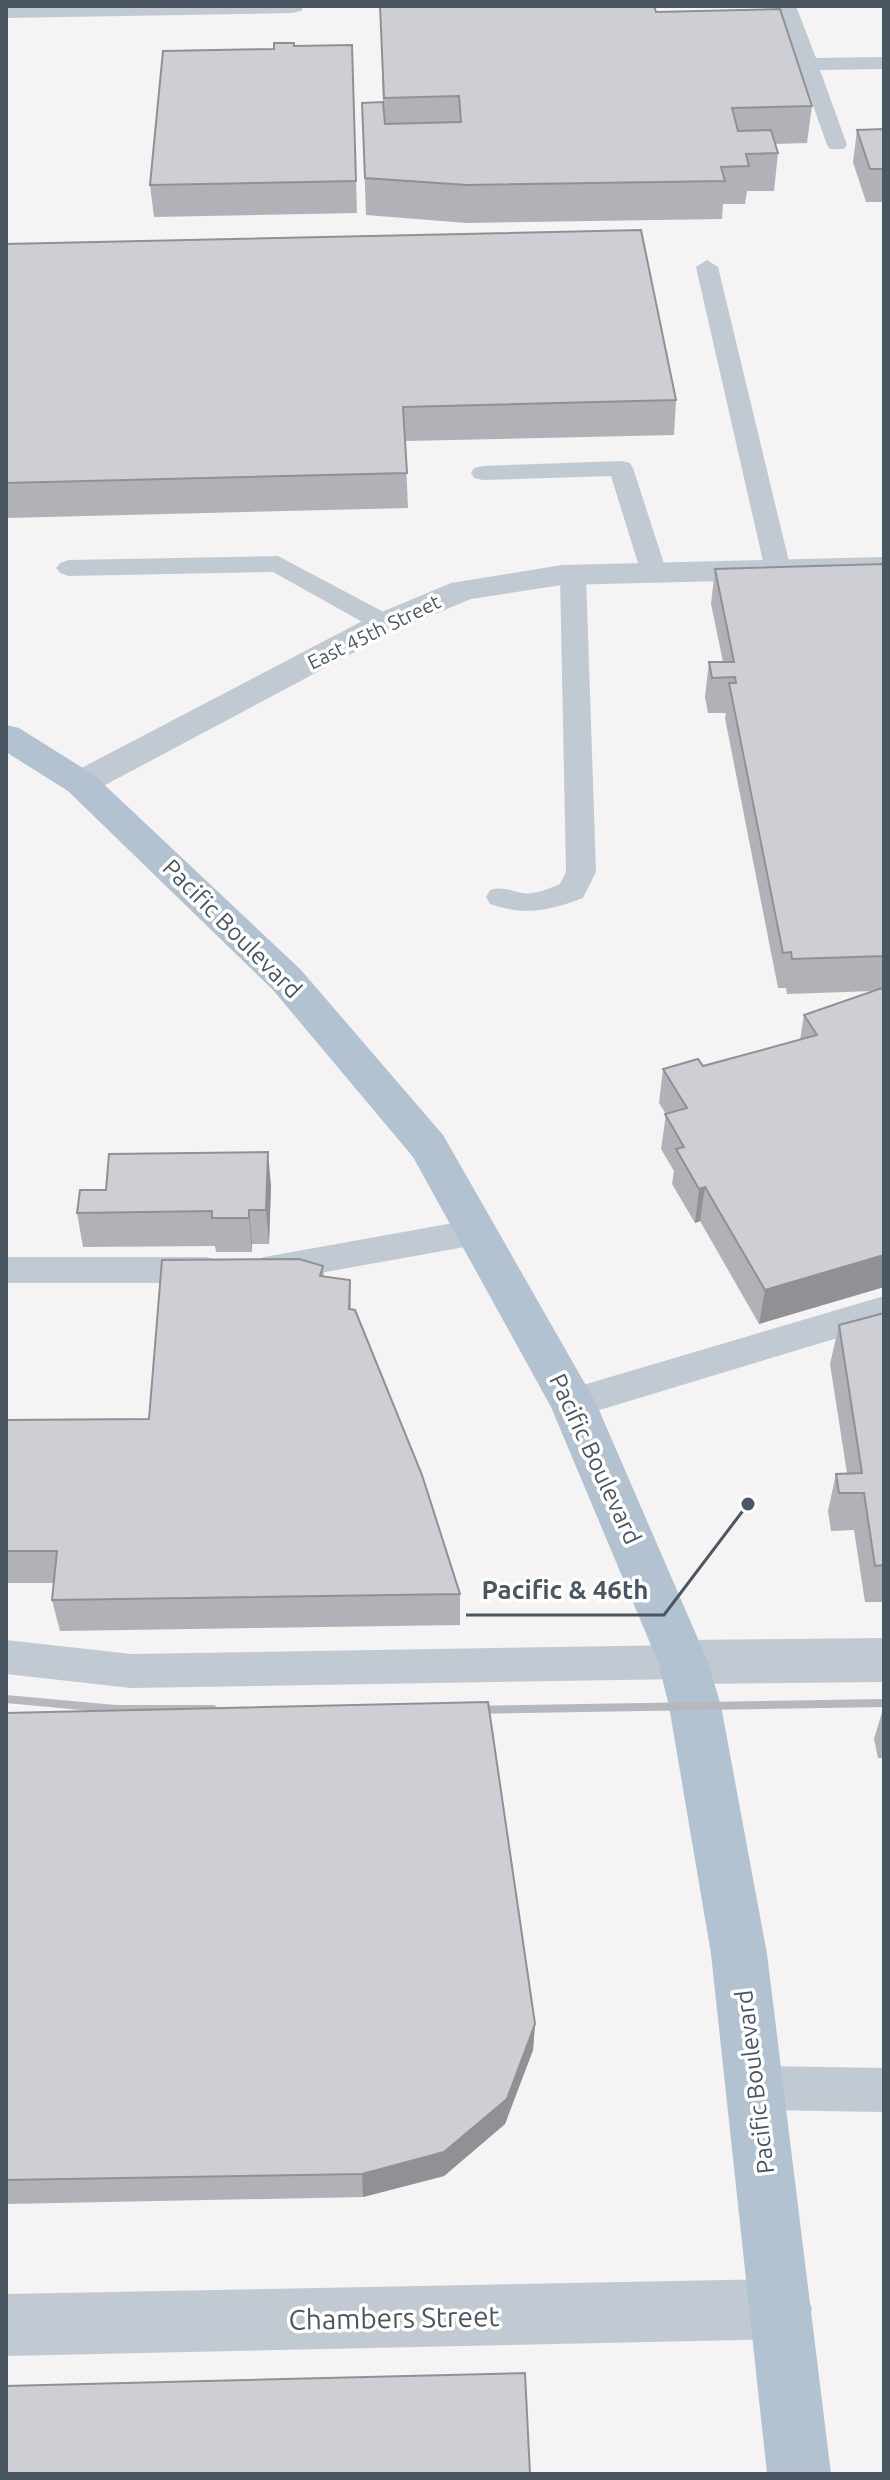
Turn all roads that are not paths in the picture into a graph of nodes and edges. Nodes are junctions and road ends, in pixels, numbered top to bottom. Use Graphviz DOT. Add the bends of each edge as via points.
graph roads {
  1 [pos="292,6"];
  2 [pos="787,6"];
  3 [pos="6,11"];
  4 [pos="884,63"];
  5 [pos="808,64"];
  6 [pos="837,145"];
  7 [pos="707,267"];
  8 [pos="483,473"];
  9 [pos="884,567"];
  10 [pos="69,568"];
  11 [pos="778,570"];
  12 [pos="654,573"];
  13 [pos="573,575"];
  14 [pos="384,623"];
  15 [pos="6,736"];
  16 [pos="81,783"];
  17 [pos="501,897"];
  18 [pos="476,1232"];
  19 [pos="6,1270"];
  20 [pos="884,1310"];
  21 [pos="573,1403"];
  22 [pos="6,1657"];
  23 [pos="884,1660"];
  24 [pos="683,1662"];
  25 [pos="756,2088"];
  26 [pos="884,2090"];
  27 [pos="782,2309"];
  28 [pos="6,2325"];
  29 [pos="799,2474"];
  1 -- 3 [label="street"];
  2 -- 5 [label="lane"];
  4 -- 5 [label="lane"];
  5 -- 6 [label="lane"];
  7 -- 11 [label="lane"];
  8 -- 12 [label="lane" via="621,468"];
  9 -- 11 [label="street, East 45th Street"];
  10 -- 14 [label="lane" via="278,564"];
  11 -- 12 [label="street, East 45th Street"];
  12 -- 13 [label="street, East 45th Street"];
  13 -- 14 [label="street, East 45th Street" via="463,590"];
  13 -- 17 [label="lane" via="581,872 572,891 549,900 524,906"];
  14 -- 16 [label="street, East 45th Street"];
  15 -- 16 [label="main road, Pacific Boulevard"];
  16 -- 18 [label="main road, Pacific Boulevard" via="287,980 428,1146"];
  18 -- 19 [label="lane" via="262,1270"];
  18 -- 21 [label="main road, Pacific Boulevard"];
  20 -- 21 [label="lane"];
  21 -- 24 [label="main road, Pacific Boulevard"];
  22 -- 24 [label="lane" via="131,1671"];
  23 -- 24 [label="street"];
  24 -- 25 [label="main road, Pacific Boulevard" via="739,1954"];
  25 -- 26 [label="lane"];
  25 -- 27 [label="main road, Pacific Boulevard"];
  27 -- 28 [label="street, Chambers Street"];
  27 -- 29 [label="main road, Pacific Boulevard"];
}
